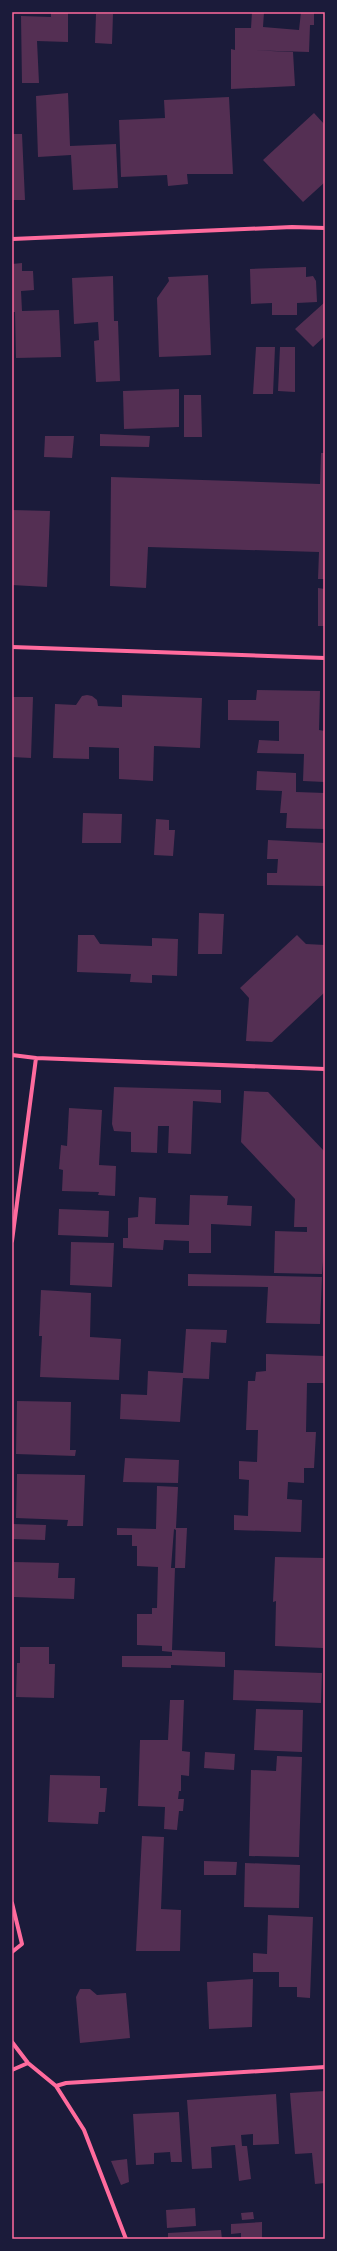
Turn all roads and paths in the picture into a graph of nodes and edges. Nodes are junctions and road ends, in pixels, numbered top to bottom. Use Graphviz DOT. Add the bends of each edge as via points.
graph roads {
  1 [pos="325,228"];
  2 [pos="12,239"];
  3 [pos="12,647"];
  4 [pos="325,658"];
  5 [pos="12,1055"];
  6 [pos="36,1058"];
  7 [pos="325,1069"];
  8 [pos="12,1241"];
  9 [pos="12,1903"];
  10 [pos="12,1952"];
  11 [pos="12,2042"];
  12 [pos="28,2063"];
  13 [pos="325,2067"];
  14 [pos="12,2070"];
  15 [pos="56,2086"];
  16 [pos="126,2239"];
  1 -- 2 [label="street" via="292,227"];
  3 -- 4 [label="street"];
  5 -- 6 [label="street"];
  6 -- 7 [label="street"];
  6 -- 8 [label="street"];
  9 -- 10 [label="street" via="22,1944"];
  11 -- 12 [label="street"];
  12 -- 14 [label="street"];
  12 -- 15 [label="street"];
  13 -- 15 [label="street" via="66,2083"];
  15 -- 16 [label="street" via="84,2130"];
}
